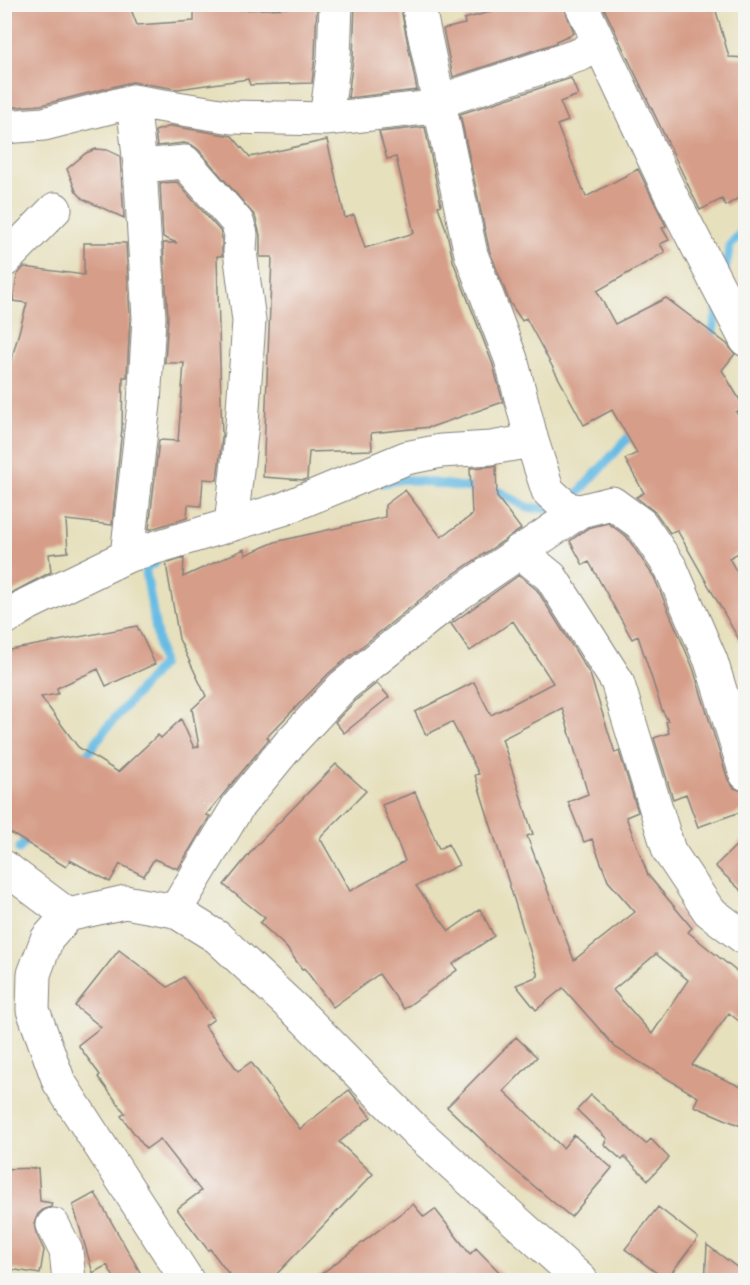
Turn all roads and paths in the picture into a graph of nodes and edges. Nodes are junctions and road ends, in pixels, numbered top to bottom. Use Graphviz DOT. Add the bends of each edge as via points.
graph roads {
  1 [pos="336,4"];
  2 [pos="418,4"];
  3 [pos="581,4"];
  4 [pos="597,40"];
  5 [pos="133,101"];
  6 [pos="438,106"];
  7 [pos="326,119"];
  8 [pos="4,127"];
  9 [pos="140,166"];
  10 [pos="55,209"];
  11 [pos="4,261"];
  12 [pos="746,340"];
  13 [pos="532,441"];
  14 [pos="565,504"];
  15 [pos="231,525"];
  16 [pos="519,551"];
  17 [pos="127,556"];
  18 [pos="4,619"];
  19 [pos="746,774"];
  20 [pos="4,867"];
  21 [pos="175,910"];
  22 [pos="68,915"];
  23 [pos="746,939"];
  24 [pos="53,1225"];
  25 [pos="69,1281"];
  26 [pos="187,1281"];
  27 [pos="581,1281"];
  1 -- 7 [label="street"];
  2 -- 6 [label="street"];
  3 -- 4 [label="street"];
  4 -- 6 [label="street" via="582,54 452,97"];
  4 -- 12 [label="street"];
  5 -- 7 [label="street" via="233,117"];
  5 -- 8 [label="street" via="44,124"];
  5 -- 9 [label="street"];
  6 -- 7 [label="street"];
  6 -- 13 [label="street" via="471,254 511,359"];
  9 -- 15 [label="street" via="185,162 237,222 241,234 249,321"];
  9 -- 17 [label="street" via="149,318"];
  10 -- 11 [label="street"];
  13 -- 14 [label="street"];
  13 -- 15 [label="street" via="406,458 283,509"];
  14 -- 16 [label="street"];
  14 -- 19 [label="street" via="612,503 641,524 671,568 711,661"];
  15 -- 17 [label="street"];
  16 -- 21 [label="street" via="454,597 343,686 238,806"];
  16 -- 23 [label="street" via="551,577 617,681 669,851 709,910"];
  17 -- 18 [label="street"];
  20 -- 22 [label="street"];
  21 -- 22 [label="street" via="125,902"];
  21 -- 27 [label="street" via="217,937 416,1131"];
  22 -- 26 [label="street" via="47,939 34,974 33,1010 59,1082"];
  24 -- 25 [label="street" via="66,1251"];
}
